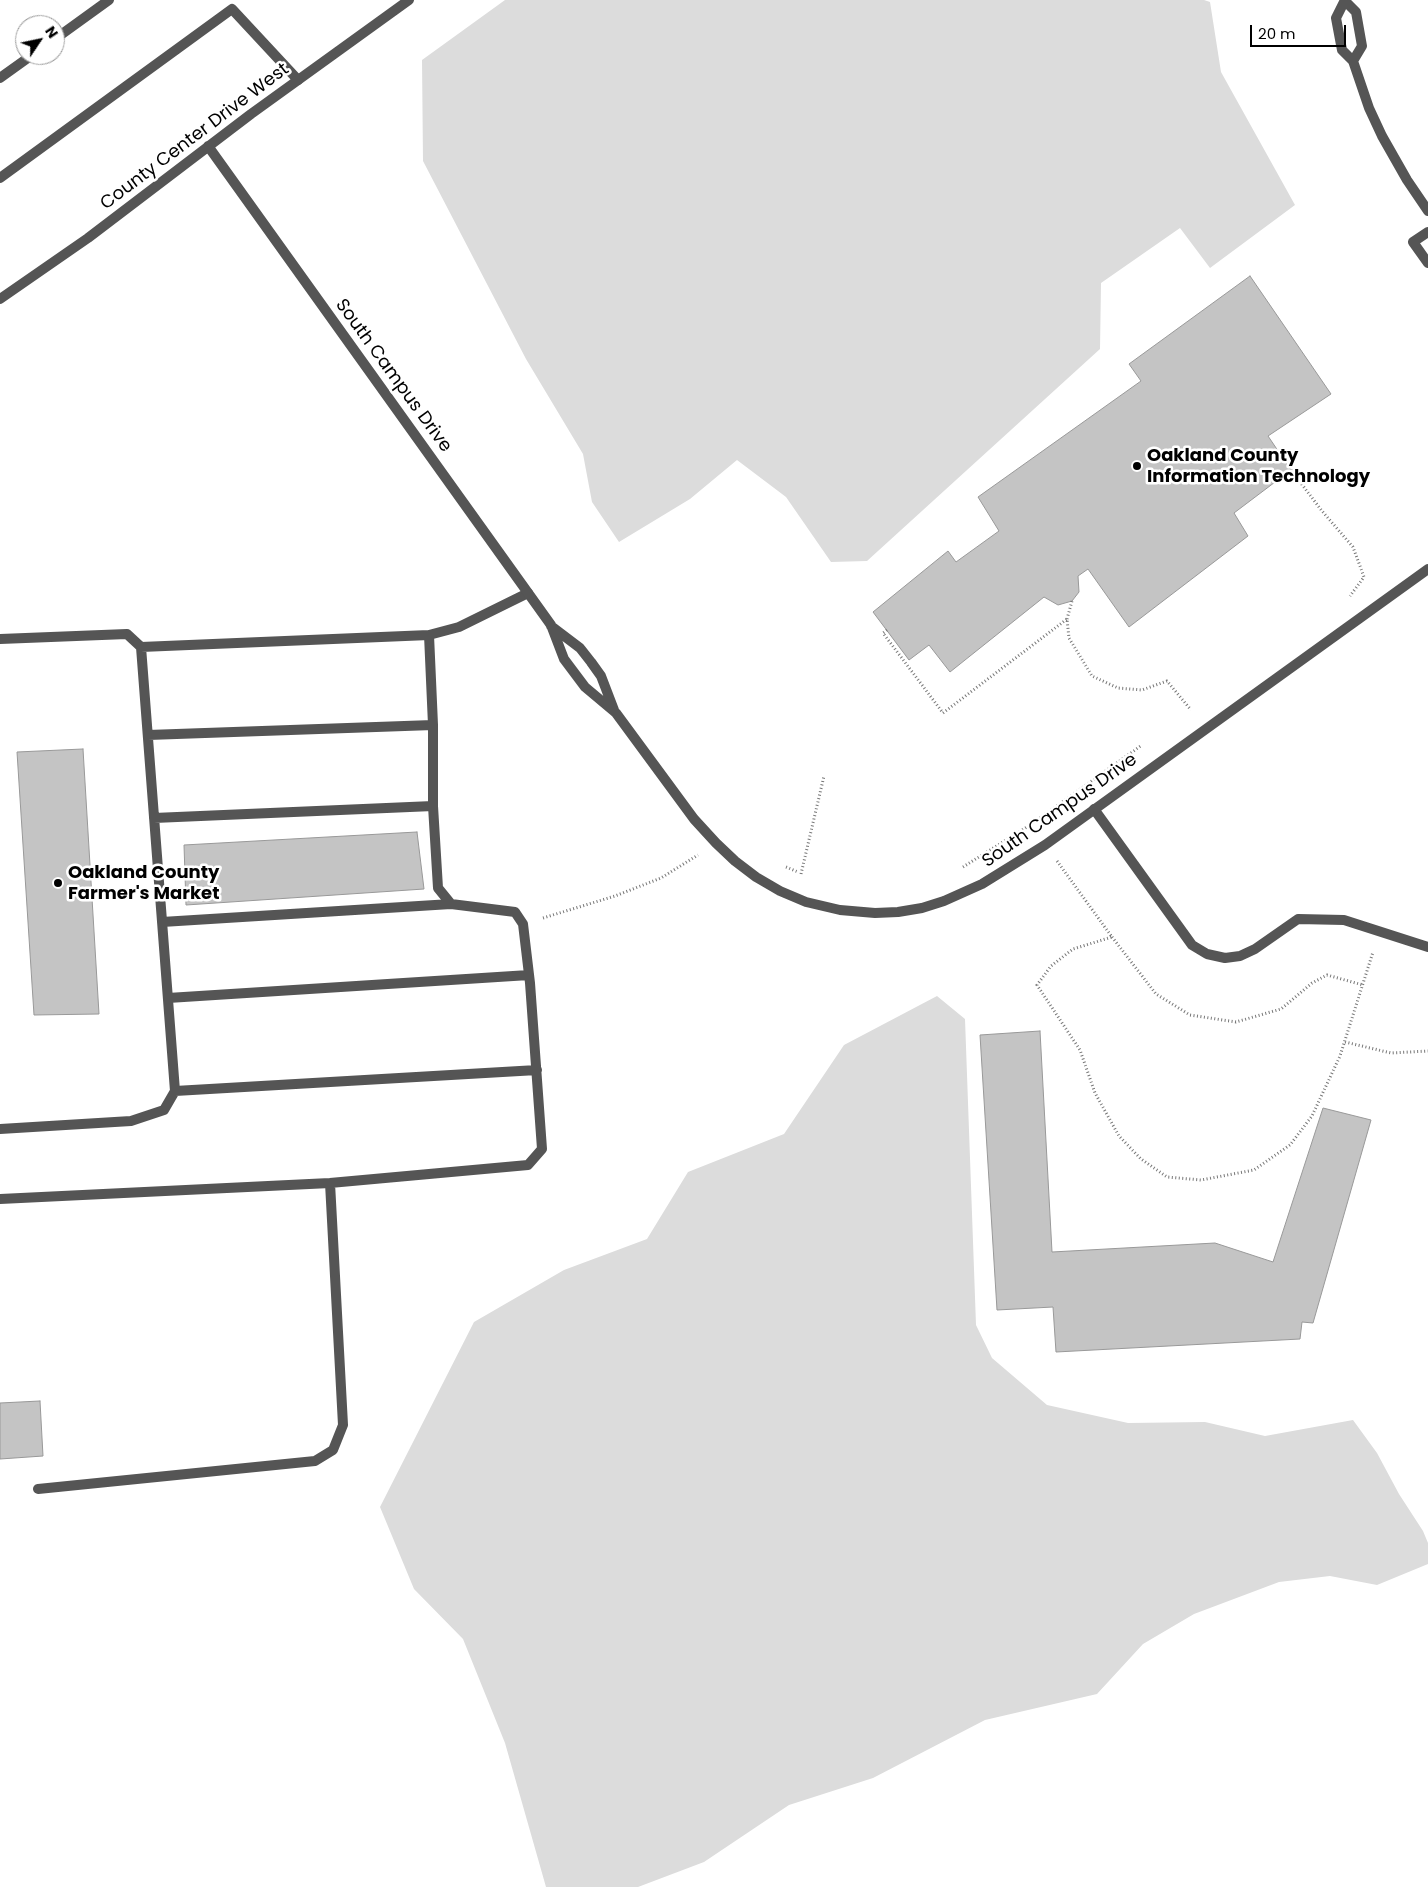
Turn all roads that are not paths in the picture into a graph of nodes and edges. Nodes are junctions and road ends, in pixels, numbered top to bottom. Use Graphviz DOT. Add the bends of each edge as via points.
graph roads {
  1 [pos="108,0"];
  2 [pos="226,0"];
  3 [pos="409,0"];
  4 [pos="1345,0"];
  5 [pos="232,10"];
  6 [pos="65,32"];
  7 [pos="1353,61"];
  8 [pos="18,65"];
  9 [pos="0,78"];
  10 [pos="298,80"];
  11 [pos="208,146"];
  12 [pos="0,178"];
  13 [pos="1428,211"];
  14 [pos="1428,232"];
  15 [pos="1428,264"];
  16 [pos="0,299"];
  17 [pos="1428,569"];
  18 [pos="528,593"];
  19 [pos="551,625"];
  20 [pos="429,635"];
  21 [pos="0,639"];
  22 [pos="141,647"];
  23 [pos="616,713"];
  24 [pos="433,725"];
  25 [pos="148,735"];
  26 [pos="433,806"];
  27 [pos="1094,809"];
  28 [pos="154,818"];
  29 [pos="451,904"];
  30 [pos="162,922"];
  31 [pos="1428,947"];
  32 [pos="529,975"];
  33 [pos="168,998"];
  34 [pos="538,1070"];
  35 [pos="175,1091"];
  36 [pos="0,1129"];
  37 [pos="330,1182"];
  38 [pos="0,1199"];
  39 [pos="38,1489"];
  1 -- 6 [label="street"];
  2 -- 5 [label="street"];
  3 -- 10 [label="street, County Center Drive West"];
  4 -- 7 [label="street" via="1336,18 1342,50"];
  4 -- 7 [label="street" via="1356,12 1362,46"];
  5 -- 10 [label="street"];
  5 -- 12 [label="street"];
  7 -- 13 [label="street" via="1382,136"];
  8 -- 9 [label="street"];
  10 -- 11 [label="street, County Center Drive West"];
  11 -- 16 [label="street, County Center Drive West" via="88,238"];
  11 -- 18 [label="street, South Campus Drive"];
  14 -- 15 [label="street" via="1413,242"];
  17 -- 27 [label="street, South Campus Drive"];
  18 -- 19 [label="street, South Campus Drive"];
  18 -- 20 [label="street" via="459,627"];
  19 -- 23 [label="street, South Campus Drive" via="564,659 585,687"];
  19 -- 23 [label="street, South Campus Drive" via="580,648 591,662 601,676"];
  20 -- 22 [label="street"];
  20 -- 24 [label="street"];
  21 -- 22 [label="street" via="127,634"];
  22 -- 25 [label="street"];
  23 -- 27 [label="street, South Campus Drive" via="674,792 716,844 735,861 780,891 806,902 840,910 875,913 922,908 944,901 997,876"];
  24 -- 25 [label="street"];
  24 -- 26 [label="street"];
  25 -- 28 [label="street"];
  26 -- 28 [label="street"];
  26 -- 29 [label="street" via="438,888"];
  27 -- 31 [label="street" via="1192,945 1207,954 1225,958 1240,956 1256,949 1298,919 1344,920"];
  28 -- 30 [label="street"];
  29 -- 30 [label="street"];
  29 -- 32 [label="street" via="515,912 523,924"];
  30 -- 33 [label="street"];
  32 -- 33 [label="street"];
  32 -- 34 [label="street"];
  33 -- 35 [label="street"];
  34 -- 35 [label="street"];
  34 -- 37 [label="street" via="542,1149 528,1165"];
  35 -- 36 [label="street" via="164,1110 131,1121"];
  37 -- 38 [label="street"];
  37 -- 39 [label="street" via="343,1426 333,1450 315,1461"];
}
